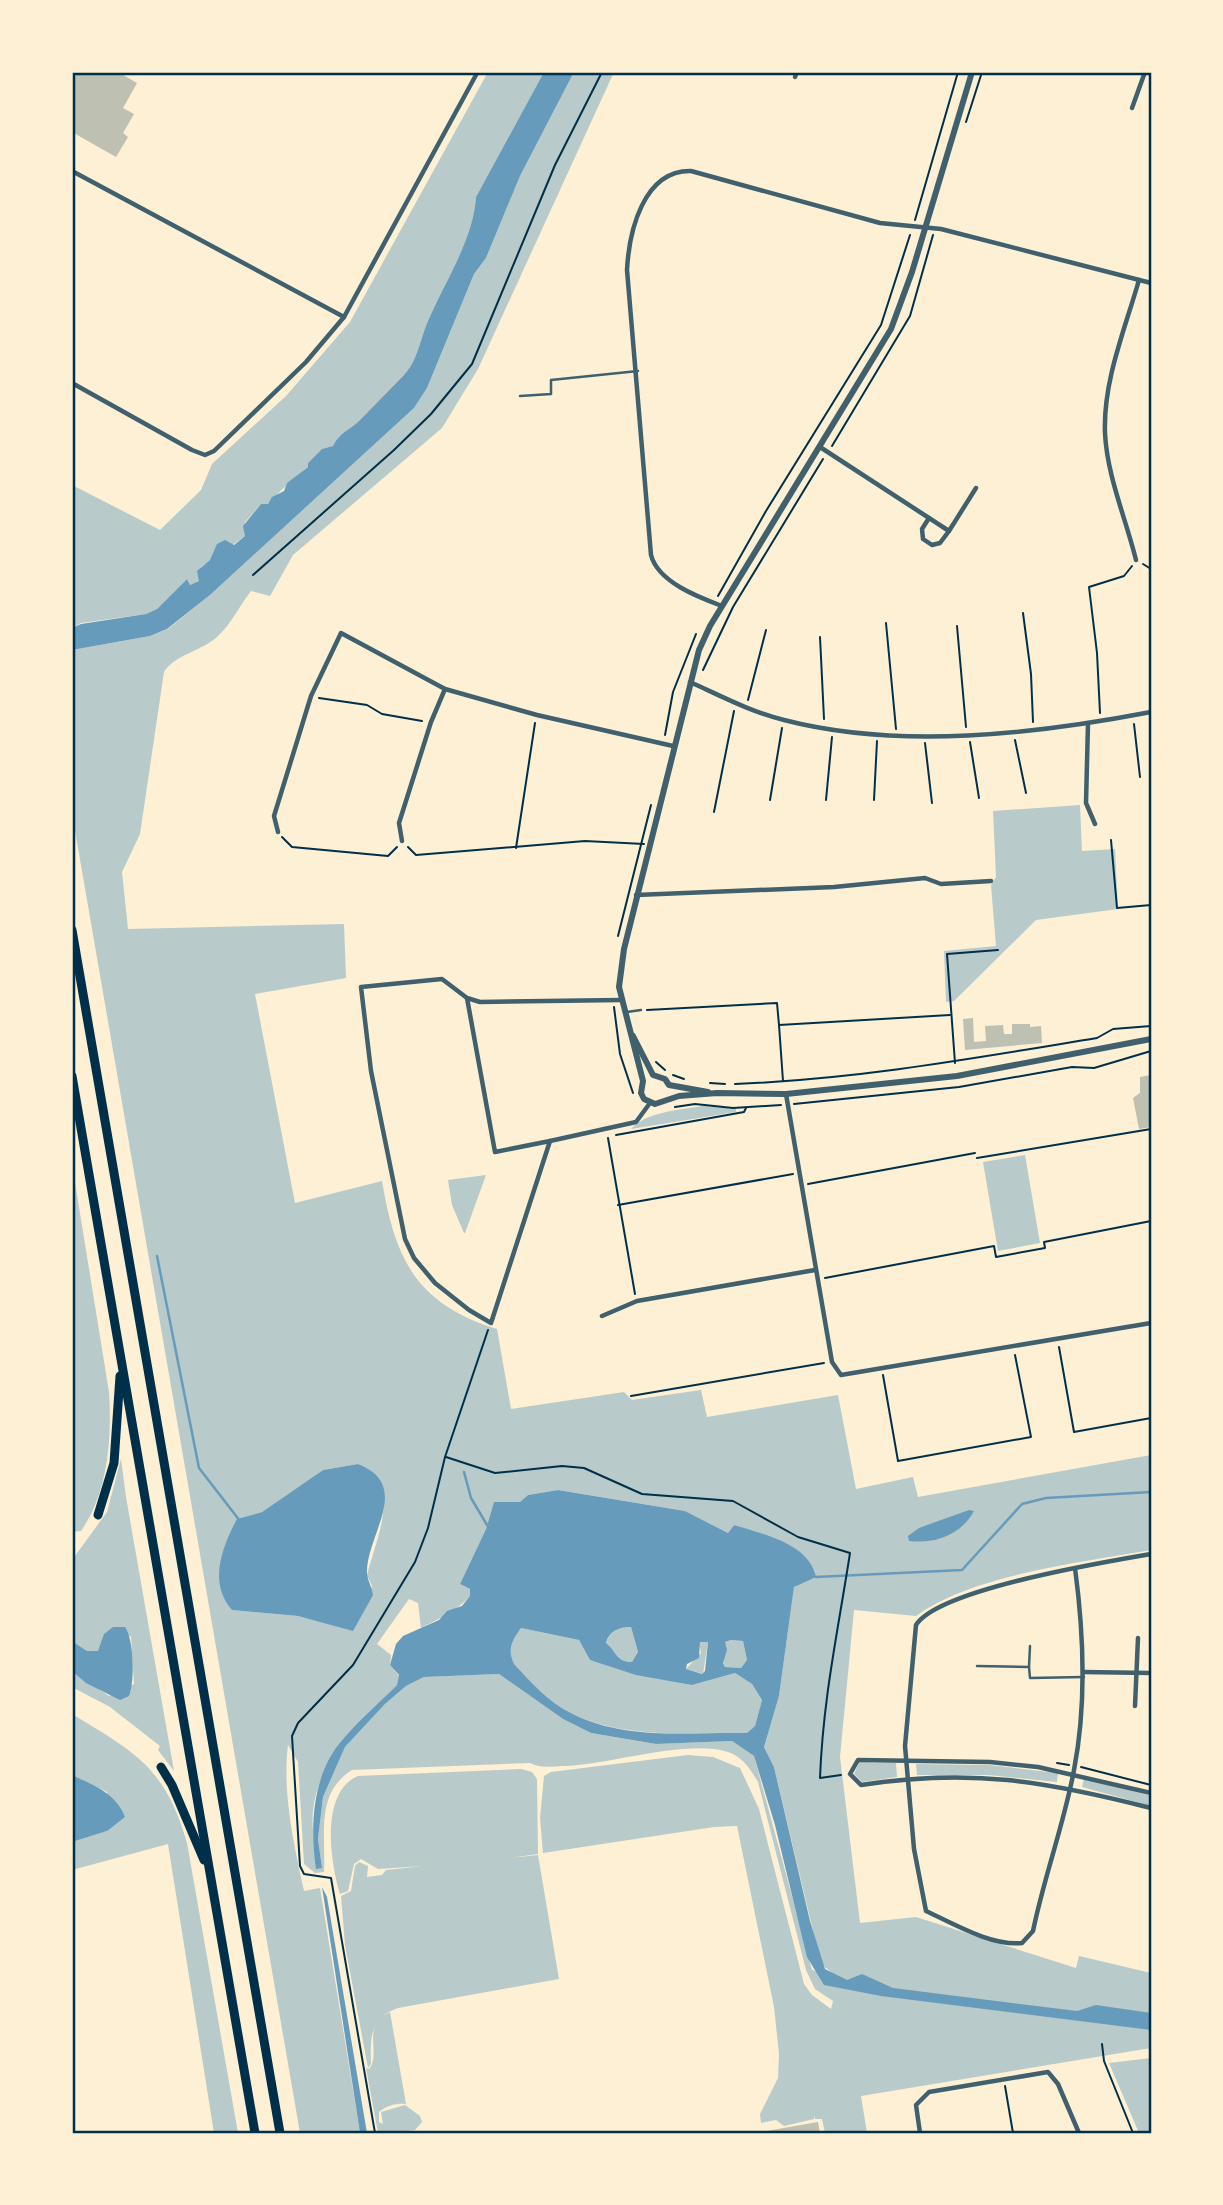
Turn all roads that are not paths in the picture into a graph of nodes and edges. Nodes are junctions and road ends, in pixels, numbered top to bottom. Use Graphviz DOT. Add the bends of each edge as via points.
graph roads {
  1 [pos="972,72"];
  2 [pos="1144,72"];
  3 [pos="475,73"];
  4 [pos="1132,108"];
  5 [pos="72,172"];
  6 [pos="925,228"];
  7 [pos="1139,280"];
  8 [pos="1151,283"];
  9 [pos="344,317"];
  10 [pos="638,371"];
  11 [pos="72,383"];
  12 [pos="520,396"];
  13 [pos="820,447"];
  14 [pos="976,488"];
  15 [pos="929,518"];
  16 [pos="948,531"];
  17 [pos="1136,560"];
  18 [pos="722,606"];
  19 [pos="690,682"];
  20 [pos="445,689"];
  21 [pos="1151,712"];
  22 [pos="1088,723"];
  23 [pos="673,746"];
  24 [pos="1095,824"];
  25 [pos="278,832"];
  26 [pos="402,841"];
  27 [pos="991,881"];
  28 [pos="635,895"];
  29 [pos="72,930"];
  30 [pos="467,998"];
  31 [pos="617,1001"];
  32 [pos="641,1010"];
  33 [pos="624,1013"];
  34 [pos="627,1024"];
  35 [pos="1151,1039"];
  36 [pos="653,1075"];
  37 [pos="72,1076"];
  38 [pos="643,1081"];
  39 [pos="669,1085"];
  40 [pos="717,1093"];
  41 [pos="786,1094"];
  42 [pos="665,1100"];
  43 [pos="650,1103"];
  44 [pos="550,1141"];
  45 [pos="815,1270"];
  46 [pos="602,1316"];
  47 [pos="1151,1323"];
  48 [pos="121,1357"];
  49 [pos="98,1515"];
  50 [pos="1151,1554"];
  51 [pos="1075,1567"];
  52 [pos="1138,1638"];
  53 [pos="1030,1646"];
  54 [pos="976,1666"];
  55 [pos="1029,1667"];
  56 [pos="1136,1672"];
  57 [pos="1151,1673"];
  58 [pos="1083,1675"];
  59 [pos="1135,1706"];
  60 [pos="907,1761"];
  61 [pos="161,1767"];
  62 [pos="1074,1773"];
  63 [pos="908,1778"];
  64 [pos="1070,1787"];
  65 [pos="1151,1793"];
  66 [pos="1151,1808"];
  67 [pos="211,1875"];
  68 [pos="256,2133"];
  69 [pos="280,2133"];
  70 [pos="920,2133"];
  71 [pos="1079,2133"];
  1 -- 6 [label="street"];
  2 -- 4 [label="street"];
  3 -- 9 [label="street"];
  5 -- 9 [label="street"];
  6 -- 7 [label="street"];
  6 -- 10 [label="street" via="880,223 691,171 660,181 642,207 628,249"];
  6 -- 13 [label="street" via="890,332"];
  7 -- 8 [label="street"];
  7 -- 17 [label="street" via="1109,384 1105,433"];
  9 -- 11 [label="street" via="267,401 205,455"];
  10 -- 12 [label="lane" via="551,380 551,394"];
  10 -- 18 [label="street" via="653,564 677,584"];
  13 -- 15 [label="street"];
  13 -- 18 [label="street"];
  14 -- 16 [label="street"];
  15 -- 16 [label="street"];
  15 -- 16 [label="street" via="922,529 923,539 932,545 940,543"];
  18 -- 19 [label="street" via="699,650"];
  19 -- 22 [label="street" via="746,708 834,729 967,735"];
  19 -- 23 [label="street"];
  20 -- 23 [label="street"];
  20 -- 25 [label="street" via="341,633 311,696 274,816"];
  20 -- 26 [label="street" via="399,823"];
  21 -- 22 [label="street"];
  22 -- 24 [label="street" via="1086,803"];
  23 -- 28 [label="street"];
  27 -- 28 [label="street" via="941,884 925,877 823,887"];
  28 -- 31 [label="street"];
  29 -- 69 [label="highway"];
  30 -- 31 [label="street" via="524,1004"];
  30 -- 44 [label="street" via="495,1152"];
  30 -- 44 [label="street" via="442,979 361,987 371,1071 405,1239 435,1283 491,1323"];
  31 -- 33 [label="street"];
  32 -- 33 [label="lane"];
  33 -- 34 [label="street"];
  34 -- 36 [label="street"];
  34 -- 38 [label="street"];
  35 -- 41 [label="street" via="957,1076"];
  36 -- 38 [label="street"];
  36 -- 39 [label="street"];
  37 -- 48 [label="highway"];
  38 -- 43 [label="street" via="641,1093"];
  39 -- 40 [label="street"];
  39 -- 42 [label="street"];
  40 -- 41 [label="street"];
  40 -- 42 [label="street"];
  41 -- 45 [label="street"];
  42 -- 43 [label="street"];
  43 -- 44 [label="street" via="636,1122 607,1133"];
  45 -- 46 [label="street" via="637,1301"];
  45 -- 47 [label="street" via="832,1362 841,1375"];
  48 -- 49 [label="highway" via="114,1463"];
  48 -- 67 [label="highway"];
  50 -- 51 [label="street"];
  51 -- 58 [label="street"];
  51 -- 60 [label="street" via="995,1588 922,1615 916,1625 908,1690"];
  52 -- 56 [label="street"];
  53 -- 55 [label="lane"];
  54 -- 55 [label="lane"];
  55 -- 58 [label="lane" via="1030,1678"];
  56 -- 57 [label="street"];
  56 -- 58 [label="street"];
  56 -- 59 [label="street"];
  58 -- 62 [label="street"];
  60 -- 62 [label="street" via="990,1762"];
  60 -- 63 [label="street"];
  60 -- 63 [label="street" via="858,1760 850,1774 861,1785"];
  61 -- 67 [label="highway"];
  62 -- 64 [label="street"];
  62 -- 65 [label="street"];
  63 -- 64 [label="street" via="991,1777"];
  63 -- 64 [label="street" via="914,1849 926,1911 1011,1944 1022,1943 1033,1931"];
  64 -- 66 [label="street"];
  67 -- 68 [label="highway"];
  70 -- 71 [label="street" via="916,2105 929,2092 1048,2072"];
}
